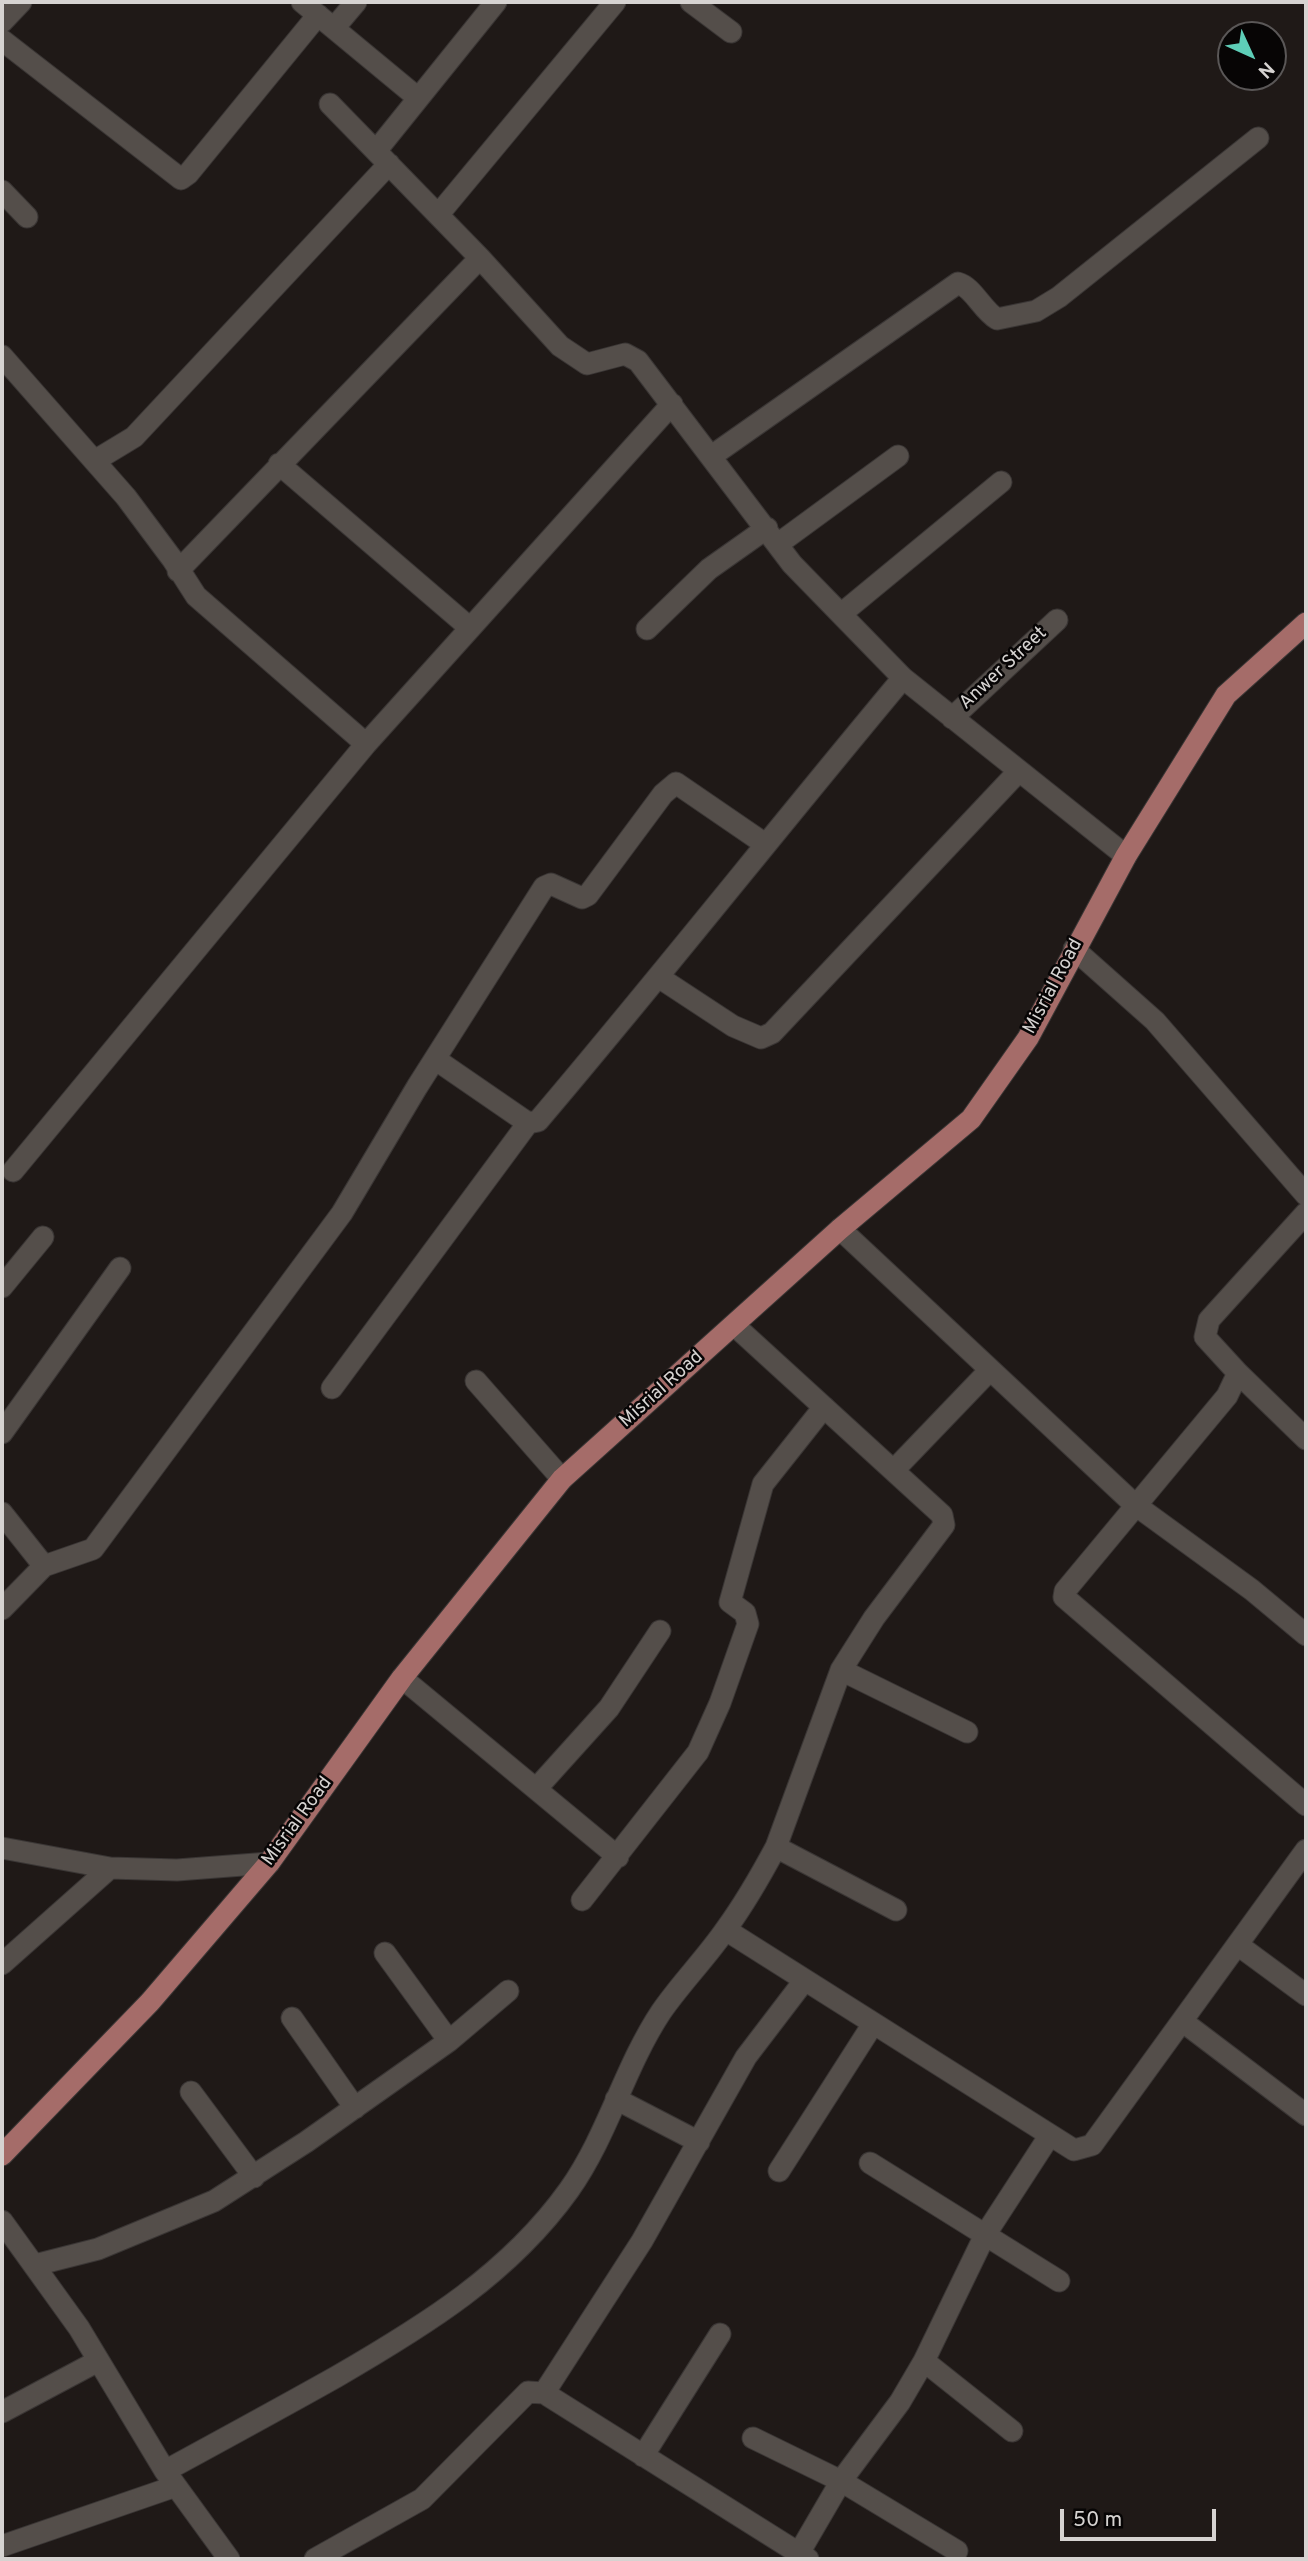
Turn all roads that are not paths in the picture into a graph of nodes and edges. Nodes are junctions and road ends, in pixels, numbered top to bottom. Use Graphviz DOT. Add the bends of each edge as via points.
graph roads {
  1 [pos="21,2"];
  2 [pos="356,2"];
  3 [pos="496,2"];
  4 [pos="615,2"];
  5 [pos="691,2"];
  6 [pos="318,15"];
  7 [pos="2,22"];
  8 [pos="731,32"];
  9 [pos="2,40"];
  10 [pos="418,98"];
  11 [pos="330,104"];
  12 [pos="1258,138"];
  13 [pos="382,158"];
  14 [pos="2,191"];
  15 [pos="438,215"];
  16 [pos="27,217"];
  17 [pos="480,258"];
  18 [pos="2,356"];
  19 [pos="672,404"];
  20 [pos="713,455"];
  21 [pos="898,456"];
  22 [pos="96,460"];
  23 [pos="279,464"];
  24 [pos="1001,482"];
  25 [pos="772,536"];
  26 [pos="178,571"];
  27 [pos="841,614"];
  28 [pos="1057,620"];
  29 [pos="1306,623"];
  30 [pos="470,628"];
  31 [pos="647,629"];
  32 [pos="902,678"];
  33 [pos="951,718"];
  34 [pos="366,744"];
  35 [pos="1018,772"];
  36 [pos="765,844"];
  37 [pos="1126,856"];
  38 [pos="1074,949"];
  39 [pos="660,978"];
  40 [pos="435,1059"];
  41 [pos="528,1123"];
  42 [pos="13,1171"];
  43 [pos="1306,1195"];
  44 [pos="1306,1213"];
  45 [pos="839,1229"];
  46 [pos="43,1237"];
  47 [pos="120,1268"];
  48 [pos="2,1287"];
  49 [pos="734,1325"];
  50 [pos="990,1370"];
  51 [pos="1238,1373"];
  52 [pos="476,1381"];
  53 [pos="332,1388"];
  54 [pos="824,1407"];
  55 [pos="2,1433"];
  56 [pos="1306,1440"];
  57 [pos="894,1470"];
  58 [pos="562,1479"];
  59 [pos="1134,1504"];
  60 [pos="2,1513"];
  61 [pos="44,1566"];
  62 [pos="2,1609"];
  63 [pos="660,1631"];
  64 [pos="1306,1635"];
  65 [pos="841,1670"];
  66 [pos="402,1678"];
  67 [pos="967,1732"];
  68 [pos="536,1789"];
  69 [pos="1306,1805"];
  70 [pos="776,1847"];
  71 [pos="2,1848"];
  72 [pos="1306,1850"];
  73 [pos="618,1857"];
  74 [pos="269,1863"];
  75 [pos="110,1868"];
  76 [pos="582,1900"];
  77 [pos="896,1910"];
  78 [pos="726,1930"];
  79 [pos="1238,1945"];
  80 [pos="385,1953"];
  81 [pos="2,1964"];
  82 [pos="804,1981"];
  83 [pos="508,1992"];
  84 [pos="1306,1995"];
  85 [pos="292,2018"];
  86 [pos="1182,2021"];
  87 [pos="873,2024"];
  88 [pos="449,2041"];
  89 [pos="191,2092"];
  90 [pos="615,2099"];
  91 [pos="355,2108"];
  92 [pos="1306,2115"];
  93 [pos="1050,2135"];
  94 [pos="699,2142"];
  95 [pos="2,2155"];
  96 [pos="870,2163"];
  97 [pos="779,2171"];
  98 [pos="254,2177"];
  99 [pos="2,2221"];
  100 [pos="985,2235"];
  101 [pos="35,2265"];
  102 [pos="1059,2281"];
  103 [pos="720,2334"];
  104 [pos="99,2361"];
  105 [pos="924,2361"];
  106 [pos="544,2393"];
  107 [pos="2,2412"];
  108 [pos="1012,2431"];
  109 [pos="753,2438"];
  110 [pos="643,2456"];
  111 [pos="170,2479"];
  112 [pos="841,2481"];
  113 [pos="2,2546"];
  114 [pos="957,2551"];
  115 [pos="804,2556"];
  116 [pos="229,2559"];
  117 [pos="315,2559"];
  1 -- 7 [label="street"];
  2 -- 6 [label="street"];
  3 -- 10 [label="street"];
  4 -- 15 [label="street"];
  5 -- 8 [label="street"];
  6 -- 9 [label="street" via="181,179"];
  6 -- 10 [label="street"];
  10 -- 13 [label="street"];
  11 -- 13 [label="street"];
  12 -- 20 [label="street" via="1059,297 1035,311 997,319 985,312 964,284 951,286"];
  13 -- 15 [label="street"];
  13 -- 22 [label="street" via="134,438"];
  14 -- 16 [label="street"];
  15 -- 17 [label="street"];
  17 -- 19 [label="street" via="560,346 587,363 633,356"];
  17 -- 23 [label="street"];
  18 -- 22 [label="street"];
  19 -- 20 [label="street"];
  19 -- 30 [label="street"];
  20 -- 25 [label="street"];
  21 -- 25 [label="street"];
  22 -- 26 [label="street"];
  23 -- 26 [label="street"];
  23 -- 30 [label="street"];
  24 -- 27 [label="street"];
  25 -- 27 [label="street" via="792,564"];
  25 -- 31 [label="street" via="709,569"];
  26 -- 34 [label="street" via="196,596"];
  27 -- 32 [label="street"];
  28 -- 33 [label="street, Anwer Street"];
  29 -- 37 [label="main road, Misrial Road" via="1226,695"];
  30 -- 34 [label="street"];
  32 -- 33 [label="street"];
  32 -- 36 [label="street"];
  33 -- 35 [label="street"];
  34 -- 42 [label="street"];
  35 -- 37 [label="street"];
  35 -- 39 [label="street" via="772,1033 761,1038 733,1026"];
  36 -- 39 [label="street"];
  36 -- 40 [label="street" via="679,783 672,786 588,895 582,898 551,884 544,887"];
  37 -- 38 [label="main road, Misrial Road"];
  38 -- 43 [label="street" via="1155,1021"];
  38 -- 45 [label="main road, Misrial Road" via="1028,1038 971,1119"];
  39 -- 41 [label="street" via="538,1121"];
  40 -- 41 [label="street"];
  40 -- 61 [label="street" via="342,1213 93,1549"];
  41 -- 53 [label="street"];
  44 -- 51 [label="street" via="1205,1328 1205,1337"];
  45 -- 49 [label="main road, Misrial Road"];
  45 -- 50 [label="street"];
  46 -- 48 [label="street"];
  47 -- 55 [label="street"];
  49 -- 54 [label="street"];
  49 -- 58 [label="main road, Misrial Road"];
  50 -- 57 [label="street"];
  50 -- 59 [label="street"];
  51 -- 56 [label="street"];
  51 -- 59 [label="street" via="1227,1396"];
  52 -- 58 [label="street"];
  54 -- 57 [label="street"];
  54 -- 73 [label="street" via="763,1484 730,1602 745,1613 748,1624 698,1752"];
  57 -- 65 [label="street" via="942,1514 944,1525"];
  58 -- 66 [label="main road, Misrial Road"];
  59 -- 64 [label="street"];
  59 -- 69 [label="street" via="1064,1597"];
  60 -- 61 [label="street"];
  61 -- 62 [label="street"];
  63 -- 68 [label="street" via="610,1708"];
  65 -- 67 [label="street"];
  65 -- 70 [label="street"];
  66 -- 68 [label="street"];
  66 -- 74 [label="main road, Misrial Road"];
  68 -- 73 [label="street"];
  70 -- 77 [label="street"];
  70 -- 78 [label="street"];
  71 -- 75 [label="street"];
  72 -- 79 [label="street"];
  73 -- 76 [label="street"];
  74 -- 75 [label="street" via="177,1870"];
  74 -- 95 [label="main road, Misrial Road" via="150,2003"];
  75 -- 81 [label="street"];
  78 -- 82 [label="street"];
  78 -- 90 [label="street" via="662,2012"];
  79 -- 84 [label="street"];
  79 -- 86 [label="street"];
  80 -- 88 [label="street"];
  82 -- 87 [label="street"];
  82 -- 94 [label="street" via="746,2057"];
  83 -- 88 [label="street"];
  85 -- 91 [label="street"];
  86 -- 92 [label="street"];
  86 -- 93 [label="street" via="1092,2144 1074,2150"];
  87 -- 93 [label="street"];
  87 -- 97 [label="street"];
  88 -- 91 [label="street"];
  89 -- 98 [label="street"];
  90 -- 94 [label="street"];
  90 -- 111 [label="street" via="600,2137 570,2189 495,2272 421,2327"];
  91 -- 98 [label="street"];
  93 -- 100 [label="street"];
  94 -- 106 [label="street" via="642,2241"];
  96 -- 100 [label="street"];
  98 -- 101 [label="street" via="214,2201 149,2229 98,2249"];
  99 -- 101 [label="street"];
  100 -- 102 [label="street"];
  100 -- 105 [label="street"];
  101 -- 104 [label="street"];
  103 -- 110 [label="street"];
  104 -- 107 [label="street"];
  104 -- 111 [label="street"];
  105 -- 108 [label="street"];
  105 -- 112 [label="street" via="900,2402"];
  106 -- 110 [label="street"];
  106 -- 117 [label="street" via="528,2392 422,2499"];
  109 -- 112 [label="street"];
  110 -- 115 [label="street"];
  111 -- 113 [label="street"];
  111 -- 116 [label="street"];
  112 -- 114 [label="street"];
  112 -- 115 [label="street"];
}
